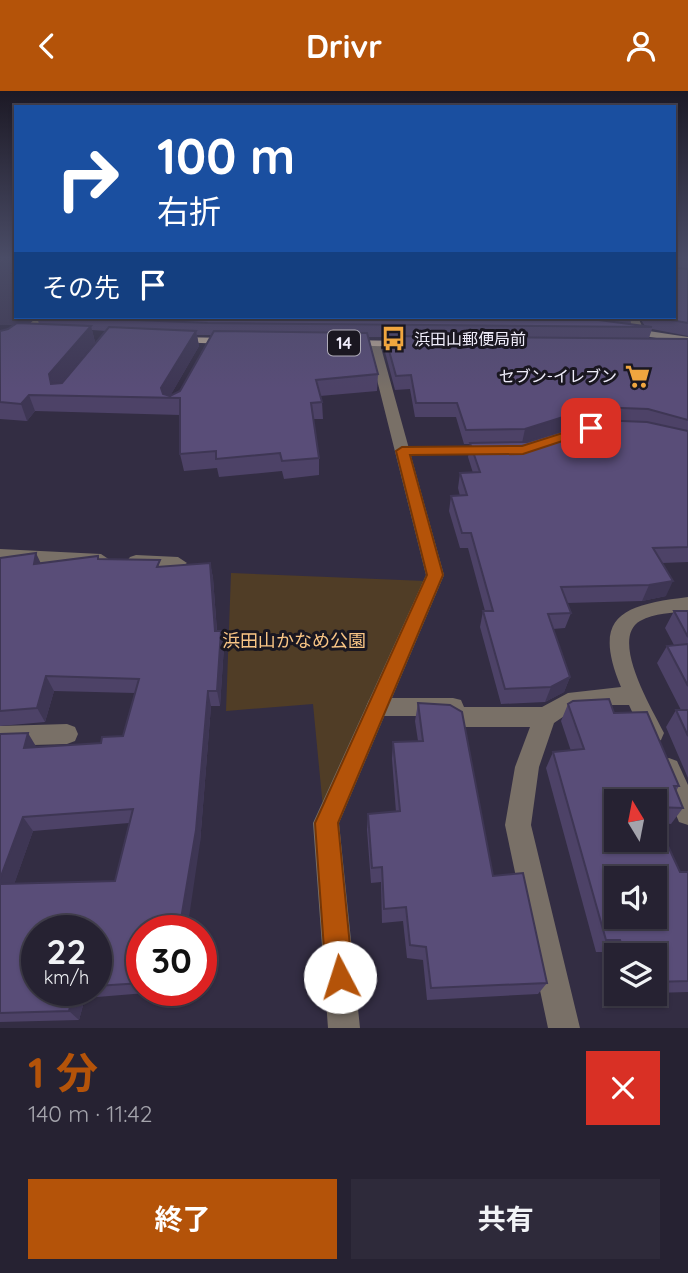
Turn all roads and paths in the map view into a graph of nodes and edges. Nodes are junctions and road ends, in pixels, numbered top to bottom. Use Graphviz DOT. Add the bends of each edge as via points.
graph roads {
  1 [pos="41,319"];
  2 [pos="634,319"];
  3 [pos="614,329"];
  4 [pos="13,333"];
  5 [pos="26,333"];
  6 [pos="640,333"];
  7 [pos="39,334"];
  8 [pos="159,339"];
  9 [pos="688,340"];
  10 [pos="210,341"];
  11 [pos="238,341"];
  12 [pos="333,343"];
  13 [pos="374,344"];
  14 [pos="416,344"];
  15 [pos="640,346"];
  16 [pos="688,347"];
  17 [pos="200,359"];
  18 [pos="510,450"];
  19 [pos="402,451"];
  20 [pos="0,555"];
  21 [pos="178,563"];
  22 [pos="688,604"];
  23 [pos="637,696"];
  24 [pos="377,707"];
  25 [pos="545,717"];
  26 [pos="67,734"];
  27 [pos="0,736"];
  28 [pos="688,813"];
  29 [pos="344,1028"];
  30 [pos="564,1028"];
  1 -- 5 [label="street"];
  2 -- 6 [label="street"];
  3 -- 6 [label="main road"];
  4 -- 5 [label="main road"];
  5 -- 7 [label="main road"];
  6 -- 9 [label="main road"];
  8 -- 10 [label="main road"];
  10 -- 11 [label="main road"];
  10 -- 17 [label="street"];
  12 -- 13 [label="main road, 14"];
  13 -- 14 [label="main road, 14"];
  13 -- 19 [label="street"];
  15 -- 16 [label="main road"];
  18 -- 19 [label="street"];
  19 -- 24 [label="street" via="435,575"];
  20 -- 21 [label="street"];
  22 -- 23 [label="street" via="642,610 619,630 617,646"];
  23 -- 25 [label="street" via="568,702"];
  23 -- 28 [label="street"];
  24 -- 25 [label="street" via="453,707 458,717"];
  24 -- 29 [label="street" via="326,823"];
  25 -- 30 [label="street" via="527,767 518,825"];
  26 -- 27 [label="street"];
}
